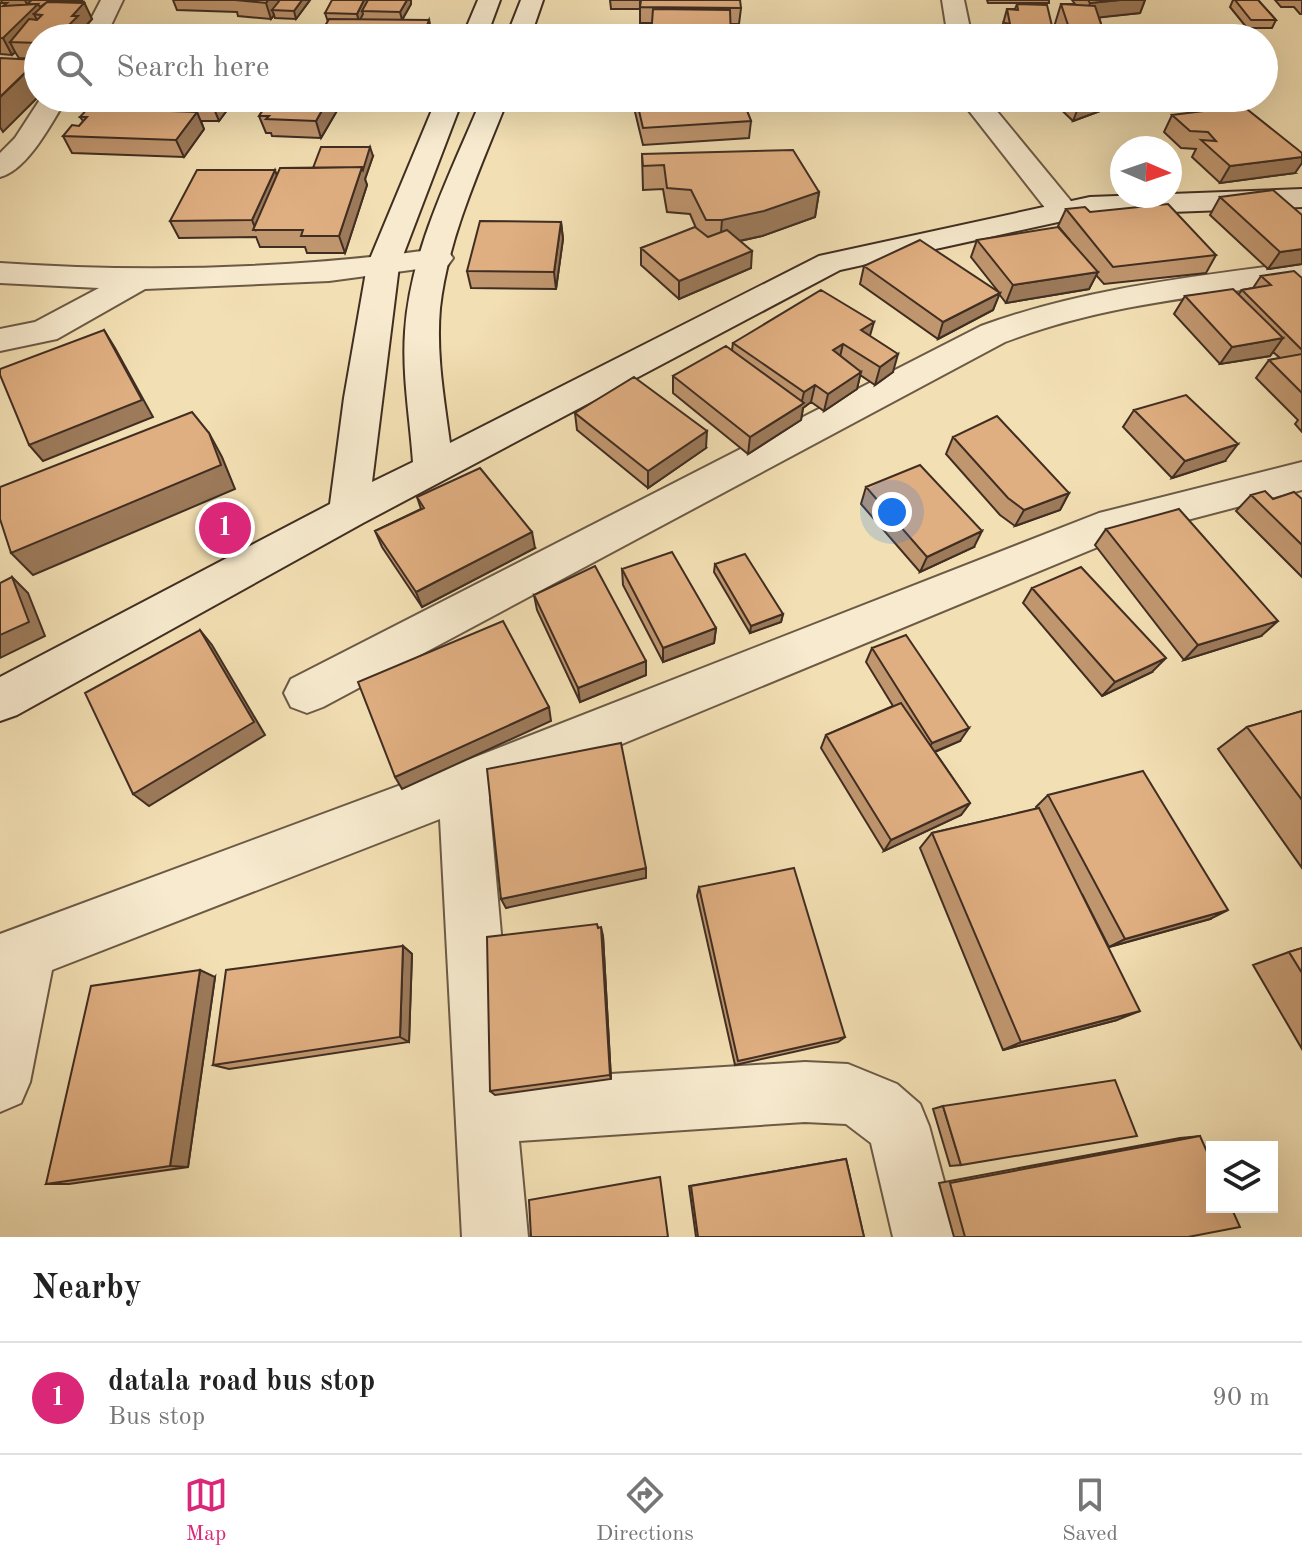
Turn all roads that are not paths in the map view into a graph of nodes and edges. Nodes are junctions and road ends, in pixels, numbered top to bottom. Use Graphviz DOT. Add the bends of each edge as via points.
graph roads {
  1 [pos="112,0"];
  2 [pos="489,0"];
  3 [pos="532,0"];
  4 [pos="953,0"];
  5 [pos="102,24"];
  6 [pos="480,24"];
  7 [pos="523,24"];
  8 [pos="957,24"];
  9 [pos="45,112"];
  10 [pos="444,112"];
  11 [pos="490,112"];
  12 [pos="983,112"];
  13 [pos="0,169"];
  14 [pos="1302,198"];
  15 [pos="1064,212"];
  16 [pos="437,258"];
  17 [pos="383,266"];
  18 [pos="1302,272"];
  19 [pos="0,273"];
  20 [pos="138,280"];
  21 [pos="0,340"];
  22 [pos="433,468"];
  23 [pos="1302,476"];
  24 [pos="349,512"];
  25 [pos="307,693"];
  26 [pos="0,700"];
  27 [pos="463,786"];
  28 [pos="14,957"];
  29 [pos="0,1082"];
  30 [pos="487,1112"];
  31 [pos="495,1237"];
  32 [pos="926,1237"];
  1 -- 5 [label="street"];
  2 -- 6 [label="street"];
  3 -- 7 [label="street"];
  4 -- 8 [label="street"];
  9 -- 13 [label="street"];
  10 -- 17 [label="street"];
  11 -- 16 [label="street"];
  12 -- 15 [label="street"];
  14 -- 15 [label="street" via="1090,206"];
  15 -- 22 [label="street" via="830,263"];
  16 -- 17 [label="street"];
  16 -- 22 [label="street" via="422,332"];
  17 -- 20 [label="street"];
  17 -- 24 [label="street"];
  18 -- 25 [label="street" via="1033,317"];
  19 -- 20 [label="street"];
  20 -- 21 [label="street" via="45,331"];
  22 -- 24 [label="street"];
  23 -- 27 [label="street" via="1113,524"];
  24 -- 26 [label="street"];
  27 -- 28 [label="street"];
  27 -- 30 [label="street"];
  28 -- 29 [label="street"];
  30 -- 31 [label="street"];
  30 -- 32 [label="street" via="805,1092 848,1094 875,1106 898,1126"];
}
